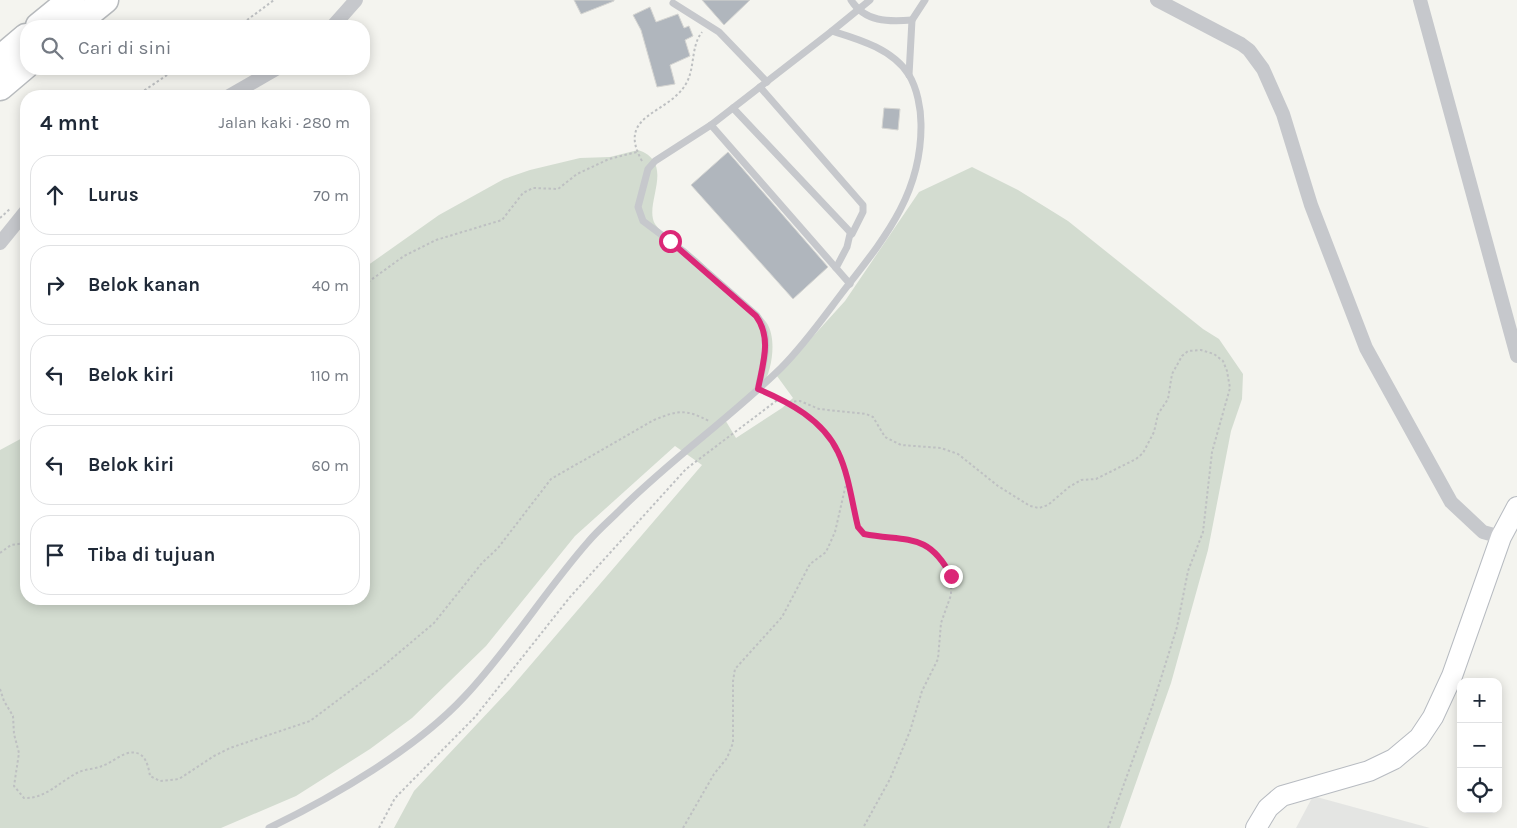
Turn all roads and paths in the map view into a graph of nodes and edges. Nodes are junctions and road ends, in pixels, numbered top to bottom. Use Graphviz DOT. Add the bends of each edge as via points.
graph roads {
  1 [pos="71,0"];
  2 [pos="105,0"];
  3 [pos="274,0"];
  4 [pos="356,0"];
  5 [pos="851,0"];
  6 [pos="870,0"];
  7 [pos="925,0"];
  8 [pos="1157,0"];
  9 [pos="1420,0"];
  10 [pos="673,3"];
  11 [pos="858,9"];
  12 [pos="46,20"];
  13 [pos="80,20"];
  14 [pos="247,20"];
  15 [pos="338,20"];
  16 [pos="912,20"];
  17 [pos="708,24"];
  18 [pos="832,31"];
  19 [pos="20,42"];
  20 [pos="0,58"];
  21 [pos="20,70"];
  22 [pos="167,75"];
  23 [pos="266,75"];
  24 [pos="909,75"];
  25 [pos="767,82"];
  26 [pos="0,87"];
  27 [pos="760,87"];
  28 [pos="145,90"];
  29 [pos="239,90"];
  30 [pos="733,108"];
  31 [pos="711,125"];
  32 [pos="637,152"];
  33 [pos="645,185"];
  34 [pos="20,219"];
  35 [pos="850,234"];
  36 [pos="0,244"];
  37 [pos="836,268"];
  38 [pos="370,281"];
  39 [pos="850,284"];
  40 [pos="1517,356"];
  41 [pos="758,389"];
  42 [pos="780,398"];
  43 [pos="789,402"];
  44 [pos="716,424"];
  45 [pos="847,482"];
  46 [pos="1516,509"];
  47 [pos="1501,537"];
  48 [pos="20,544"];
  49 [pos="0,553"];
  50 [pos="0,689"];
  51 [pos="269,828"];
  52 [pos="379,828"];
  53 [pos="684,828"];
  54 [pos="863,828"];
  55 [pos="1108,828"];
  56 [pos="1256,828"];
  1 -- 12 [label="highway"];
  2 -- 13 [label="highway"];
  3 -- 14 [label="path"];
  4 -- 15 [label="street"];
  5 -- 11 [label="lane"];
  6 -- 11 [label="lane"];
  7 -- 16 [label="lane"];
  8 -- 47 [label="street" via="1241,44 1264,69 1283,114 1329,258 1366,348 1451,502 1483,532"];
  9 -- 40 [label="street"];
  10 -- 17 [label="lane"];
  11 -- 16 [label="lane" via="868,18 892,22"];
  11 -- 18 [label="lane"];
  16 -- 24 [label="lane"];
  17 -- 25 [label="lane"];
  17 -- 32 [label="path" via="697,38 687,82 673,98 640,122 633,136"];
  18 -- 24 [label="lane" via="862,40 885,53"];
  18 -- 25 [label="lane"];
  19 -- 20 [label="highway"];
  21 -- 26 [label="highway"];
  22 -- 28 [label="path"];
  23 -- 29 [label="street"];
  24 -- 39 [label="lane" via="921,110 921,149 911,189 891,229"];
  25 -- 27 [label="lane"];
  27 -- 30 [label="lane"];
  27 -- 35 [label="lane" via="863,204 864,212 854,233"];
  30 -- 31 [label="lane"];
  30 -- 35 [label="lane"];
  31 -- 33 [label="lane" via="656,161 648,169"];
  31 -- 37 [label="lane"];
  32 -- 33 [label="path" via="646,168"];
  32 -- 38 [label="path" via="610,159 558,189 533,188 523,193 502,220 436,240 404,256"];
  33 -- 41 [label="lane" via="638,206 643,221 683,251 764,326 766,346"];
  34 -- 36 [label="street"];
  35 -- 37 [label="lane"];
  37 -- 39 [label="lane"];
  39 -- 41 [label="lane" via="783,366"];
  41 -- 42 [label="path"];
  41 -- 44 [label="lane"];
  42 -- 43 [label="path"];
  42 -- 52 [label="path" via="686,469 570,598 475,717 395,798"];
  43 -- 45 [label="path" via="828,435 838,452"];
  43 -- 55 [label="path" via="800,400 819,409 866,414 873,417 885,437 901,446 941,448 958,454 998,486 1039,508 1081,480 1096,479 1143,453 1154,432 1158,414 1168,399 1172,374 1188,351 1207,352 1223,361 1230,388 1212,452 1203,532 1188,571 1177,626 1152,706"];
  44 -- 50 [label="path" via="694,413 670,413 551,479 434,623 382,667 310,721 230,748 179,779 160,782 150,776 142,755 123,754 104,766 79,772 36,799 24,798 14,786 19,753 13,716"];
  44 -- 51 [label="lane" via="638,492 588,542 463,699 395,756"];
  45 -- 53 [label="path" via="835,532 826,552 810,564 782,617 735,669 732,682 733,743"];
  45 -- 54 [label="path" via="858,527 864,534 913,539 943,560 951,576 951,595 941,623 938,659 922,691 890,779"];
  46 -- 47 [label="main road"];
  47 -- 56 [label="main road" via="1452,676 1419,738 1394,759 1369,771 1282,796 1268,808"];
  48 -- 49 [label="path"];
}
